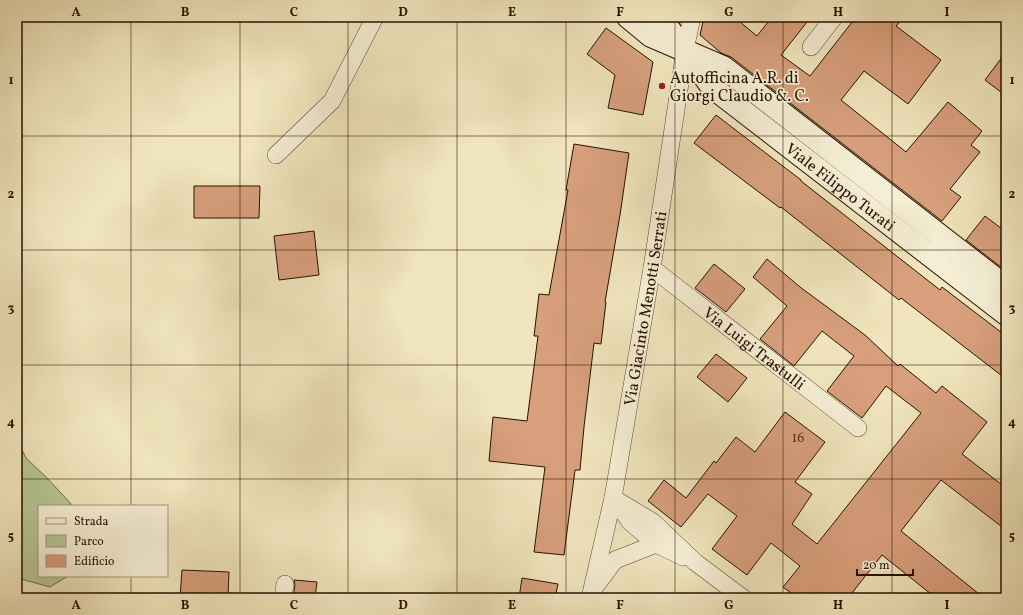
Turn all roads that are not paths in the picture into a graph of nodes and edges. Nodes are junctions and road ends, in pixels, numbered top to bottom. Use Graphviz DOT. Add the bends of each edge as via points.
graph roads {
  1 [pos="375,17"];
  2 [pos="628,17"];
  3 [pos="660,17"];
  4 [pos="692,17"];
  5 [pos="834,17"];
  6 [pos="811,47"];
  7 [pos="685,50"];
  8 [pos="276,155"];
  9 [pos="652,268"];
  10 [pos="1006,287"];
  11 [pos="1006,314"];
  12 [pos="858,428"];
  13 [pos="613,498"];
  14 [pos="656,544"];
  15 [pos="695,562"];
  16 [pos="590,595"];
  17 [pos="743,598"];
  1 -- 8 [label="street" via="332,102"];
  2 -- 7 [label="street, Viale Filippo Turati" via="651,36"];
  3 -- 7 [label="street, Viale Filippo Turati"];
  4 -- 7 [label="street, Via Giacinto Menotti Serrati"];
  5 -- 6 [label="street"];
  7 -- 9 [label="street, Via Giacinto Menotti Serrati"];
  7 -- 10 [label="street, Viale Filippo Turati" via="723,67"];
  7 -- 11 [label="street, Viale Filippo Turati" via="712,87"];
  9 -- 12 [label="street, Via Luigi Trastulli"];
  9 -- 13 [label="street, Via Giacinto Menotti Serrati"];
  13 -- 14 [label="street" via="630,522"];
  13 -- 15 [label="street" via="653,522"];
  13 -- 16 [label="street, Via Giacinto Menotti Serrati"];
  14 -- 15 [label="street"];
  14 -- 16 [label="street" via="615,560"];
  15 -- 17 [label="street"];
}
